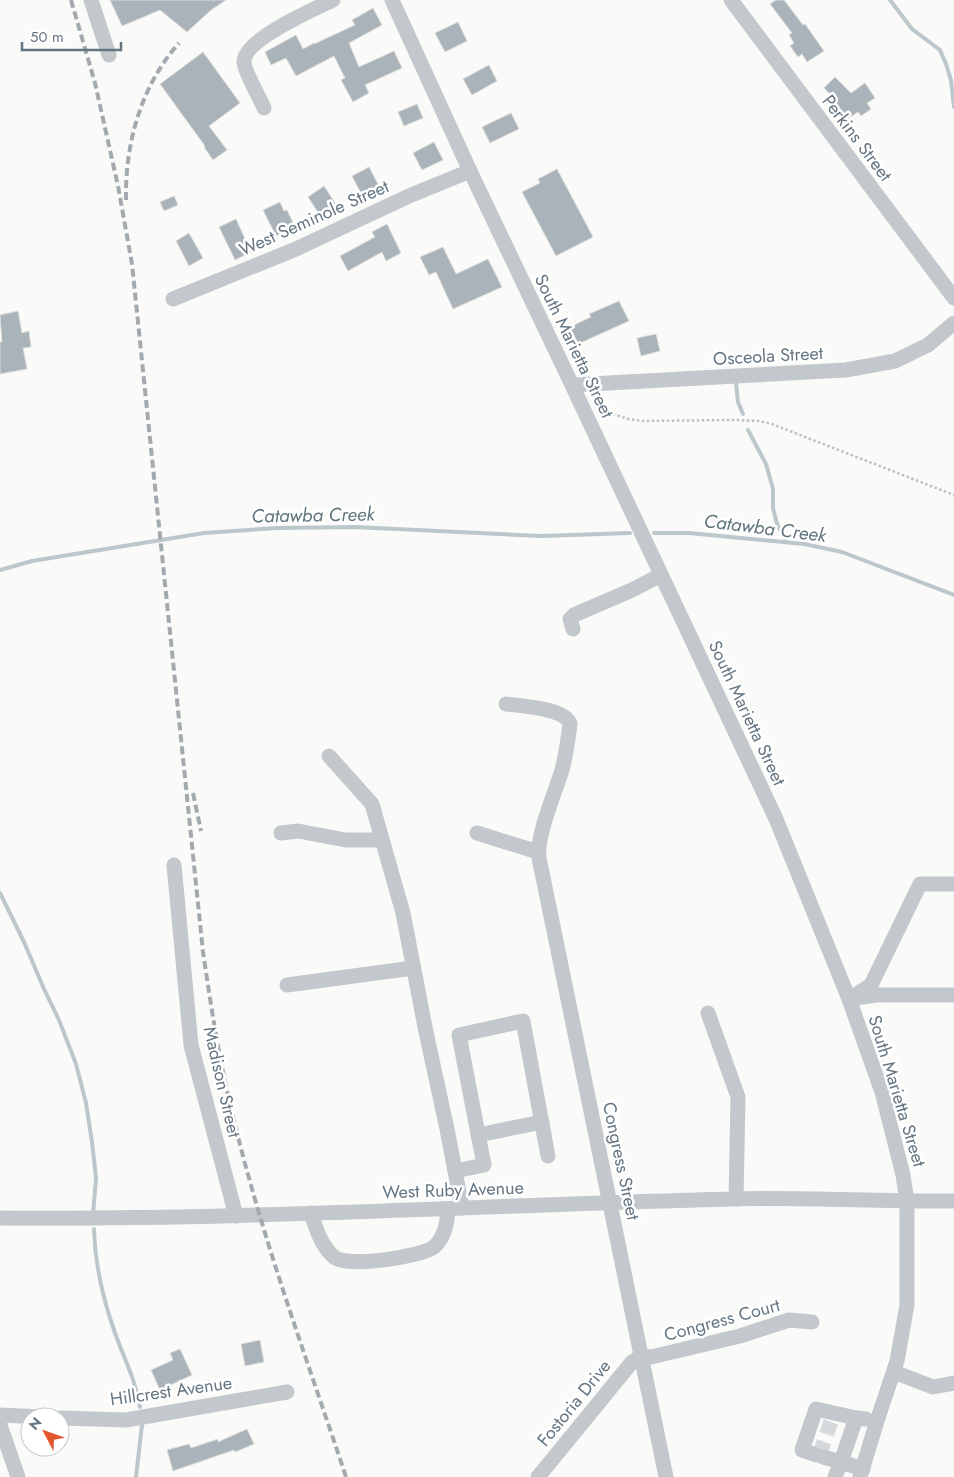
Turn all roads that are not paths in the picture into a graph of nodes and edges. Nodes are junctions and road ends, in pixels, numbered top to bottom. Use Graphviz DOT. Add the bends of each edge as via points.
graph roads {
  1 [pos="91,0"];
  2 [pos="334,0"];
  3 [pos="392,0"];
  4 [pos="731,0"];
  5 [pos="109,55"];
  6 [pos="264,108"];
  7 [pos="470,171"];
  8 [pos="954,298"];
  9 [pos="173,299"];
  10 [pos="954,323"];
  11 [pos="572,385"];
  12 [pos="662,575"];
  13 [pos="573,629"];
  14 [pos="506,704"];
  15 [pos="329,756"];
  16 [pos="281,832"];
  17 [pos="477,833"];
  18 [pos="382,840"];
  19 [pos="538,852"];
  20 [pos="174,865"];
  21 [pos="954,884"];
  22 [pos="413,968"];
  23 [pos="287,985"];
  24 [pos="954,995"];
  25 [pos="849,999"];
  26 [pos="708,1013"];
  27 [pos="542,1122"];
  28 [pos="478,1135"];
  29 [pos="548,1156"];
  30 [pos="455,1171"];
  31 [pos="736,1199"];
  32 [pos="954,1201"];
  33 [pos="907,1202"];
  34 [pos="611,1203"];
  35 [pos="455,1208"];
  36 [pos="311,1213"];
  37 [pos="236,1216"];
  38 [pos="0,1218"];
  39 [pos="812,1322"];
  40 [pos="642,1356"];
  41 [pos="894,1372"];
  42 [pos="954,1383"];
  43 [pos="287,1392"];
  44 [pos="0,1416"];
  45 [pos="20,1416"];
  46 [pos="70,1418"];
  47 [pos="856,1418"];
  48 [pos="877,1421"];
  49 [pos="0,1425"];
  50 [pos="841,1462"];
  51 [pos="862,1473"];
  52 [pos="18,1477"];
  53 [pos="538,1477"];
  54 [pos="666,1477"];
  55 [pos="835,1477"];
  1 -- 5 [label="street"];
  2 -- 6 [label="street" via="278,27 246,55 246,70"];
  3 -- 7 [label="street, South Marietta Street"];
  4 -- 8 [label="street, Perkins Street"];
  7 -- 9 [label="street, West Seminole Street" via="296,249"];
  7 -- 11 [label="street, South Marietta Street"];
  10 -- 11 [label="street, Osceola Street" via="928,345 895,361 846,370"];
  11 -- 12 [label="street, South Marietta Street"];
  12 -- 13 [label="street" via="574,615 570,619"];
  12 -- 25 [label="street, South Marietta Street" via="776,819"];
  14 -- 19 [label="street" via="560,714 570,724 562,768"];
  15 -- 18 [label="street" via="372,804"];
  16 -- 18 [label="street" via="298,831 346,840"];
  17 -- 19 [label="street"];
  18 -- 22 [label="street" via="403,913"];
  19 -- 34 [label="street, Congress Street"];
  20 -- 37 [label="street, Madison Street" via="191,1045"];
  21 -- 25 [label="street" via="920,884 871,985"];
  22 -- 23 [label="street"];
  22 -- 30 [label="street"];
  24 -- 25 [label="street" via="876,995"];
  25 -- 33 [label="street, South Marietta Street" via="882,1092"];
  26 -- 31 [label="street" via="738,1097"];
  27 -- 28 [label="street"];
  27 -- 28 [label="street" via="523,1020 459,1035"];
  27 -- 29 [label="street"];
  28 -- 30 [label="street" via="484,1165"];
  30 -- 35 [label="street"];
  31 -- 33 [label="street, West Ruby Avenue"];
  31 -- 34 [label="street, West Ruby Avenue"];
  32 -- 33 [label="street, West Ruby Avenue"];
  33 -- 41 [label="street, South Marietta Street" via="907,1305"];
  34 -- 35 [label="street, West Ruby Avenue"];
  34 -- 40 [label="street, Congress Street"];
  35 -- 36 [label="street, West Ruby Avenue"];
  35 -- 36 [label="street" via="440,1241 432,1248 417,1254 365,1262 335,1258 319,1236"];
  36 -- 37 [label="street, West Ruby Avenue"];
  37 -- 38 [label="street, West Ruby Avenue"];
  39 -- 40 [label="street, Congress Court" via="789,1320 740,1336 651,1357"];
  40 -- 53 [label="street, Fostoria Drive" via="632,1362"];
  40 -- 54 [label="street, Congress Street"];
  41 -- 42 [label="street" via="933,1387"];
  41 -- 48 [label="street, South Marietta Street"];
  43 -- 46 [label="street, Hillcrest Avenue" via="126,1420"];
  44 -- 45 [label="street"];
  47 -- 48 [label="street"];
  47 -- 50 [label="street"];
  47 -- 50 [label="street" via="832,1418 816,1409 802,1450"];
  48 -- 51 [label="street, South Marietta Street"];
  49 -- 52 [label="street"];
  50 -- 51 [label="street"];
  50 -- 55 [label="street"];
}
